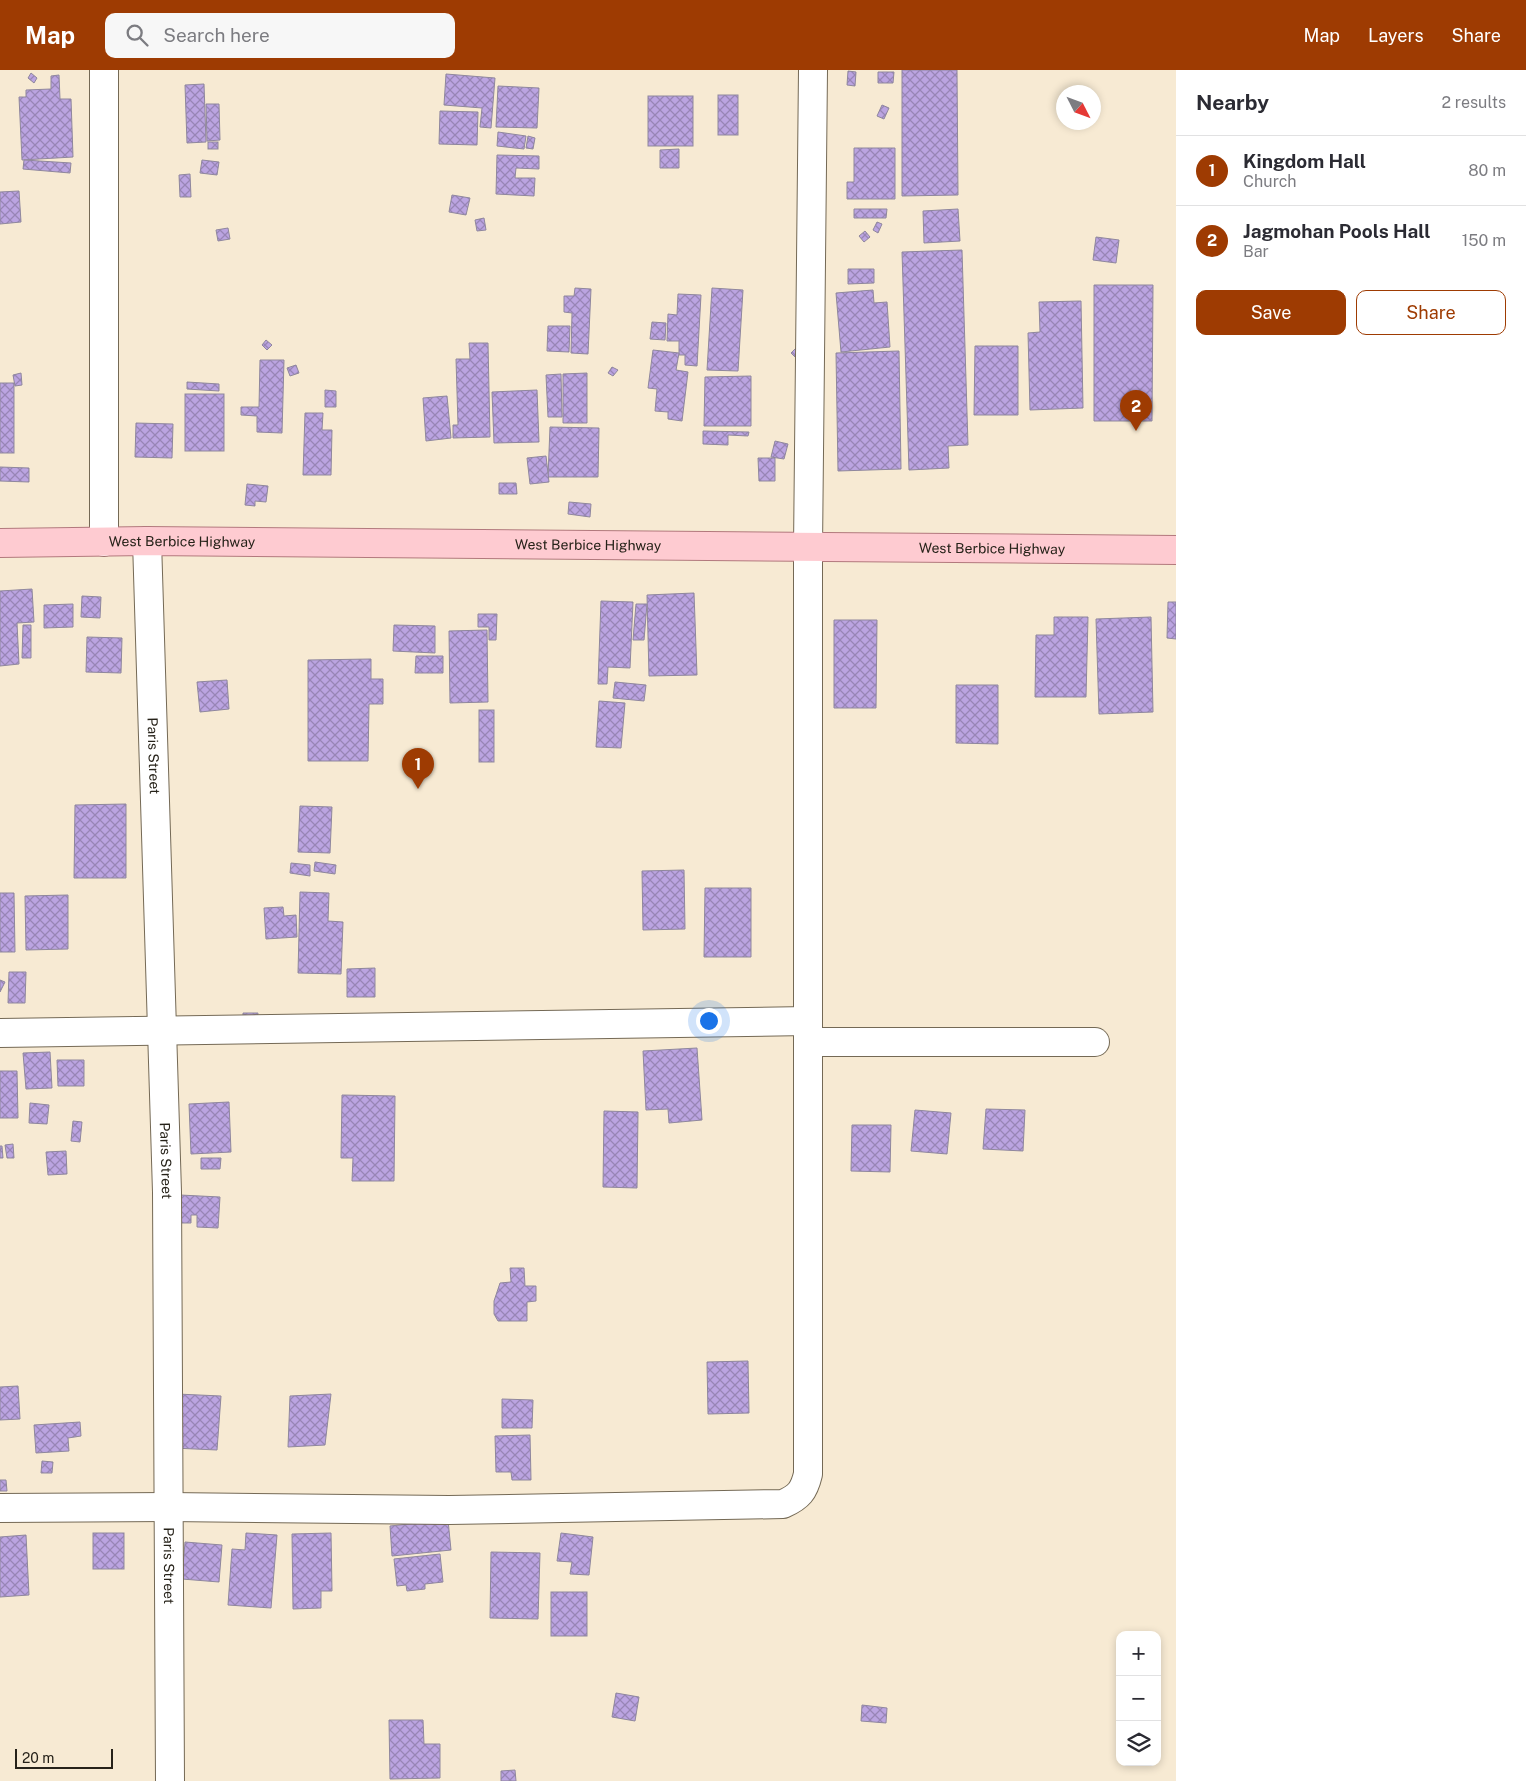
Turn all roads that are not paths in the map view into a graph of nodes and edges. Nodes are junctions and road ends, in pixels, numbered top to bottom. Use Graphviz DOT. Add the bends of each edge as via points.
graph roads {
  1 [pos="104,70"];
  2 [pos="813,70"];
  3 [pos="147,541"];
  4 [pos="104,542"];
  5 [pos="0,543"];
  6 [pos="808,548"];
  7 [pos="1176,550"];
  8 [pos="162,1031"];
  9 [pos="808,1031"];
  10 [pos="0,1033"];
  11 [pos="1094,1042"];
  12 [pos="169,1507"];
  13 [pos="0,1508"];
  14 [pos="170,1781"];
  1 -- 4 [label="street"];
  2 -- 6 [label="street"];
  3 -- 4 [label="main road, West Berbice Highway"];
  3 -- 6 [label="main road, West Berbice Highway"];
  3 -- 8 [label="street, Paris Street"];
  4 -- 5 [label="main road, West Berbice Highway"];
  6 -- 7 [label="main road, West Berbice Highway"];
  6 -- 9 [label="street"];
  8 -- 9 [label="street"];
  8 -- 10 [label="street"];
  8 -- 12 [label="street, Paris Street" via="167,1192"];
  9 -- 11 [label="street"];
  9 -- 12 [label="street" via="808,1474 804,1489 797,1498 783,1504 448,1510"];
  12 -- 13 [label="street"];
  12 -- 14 [label="street, Paris Street"];
}
